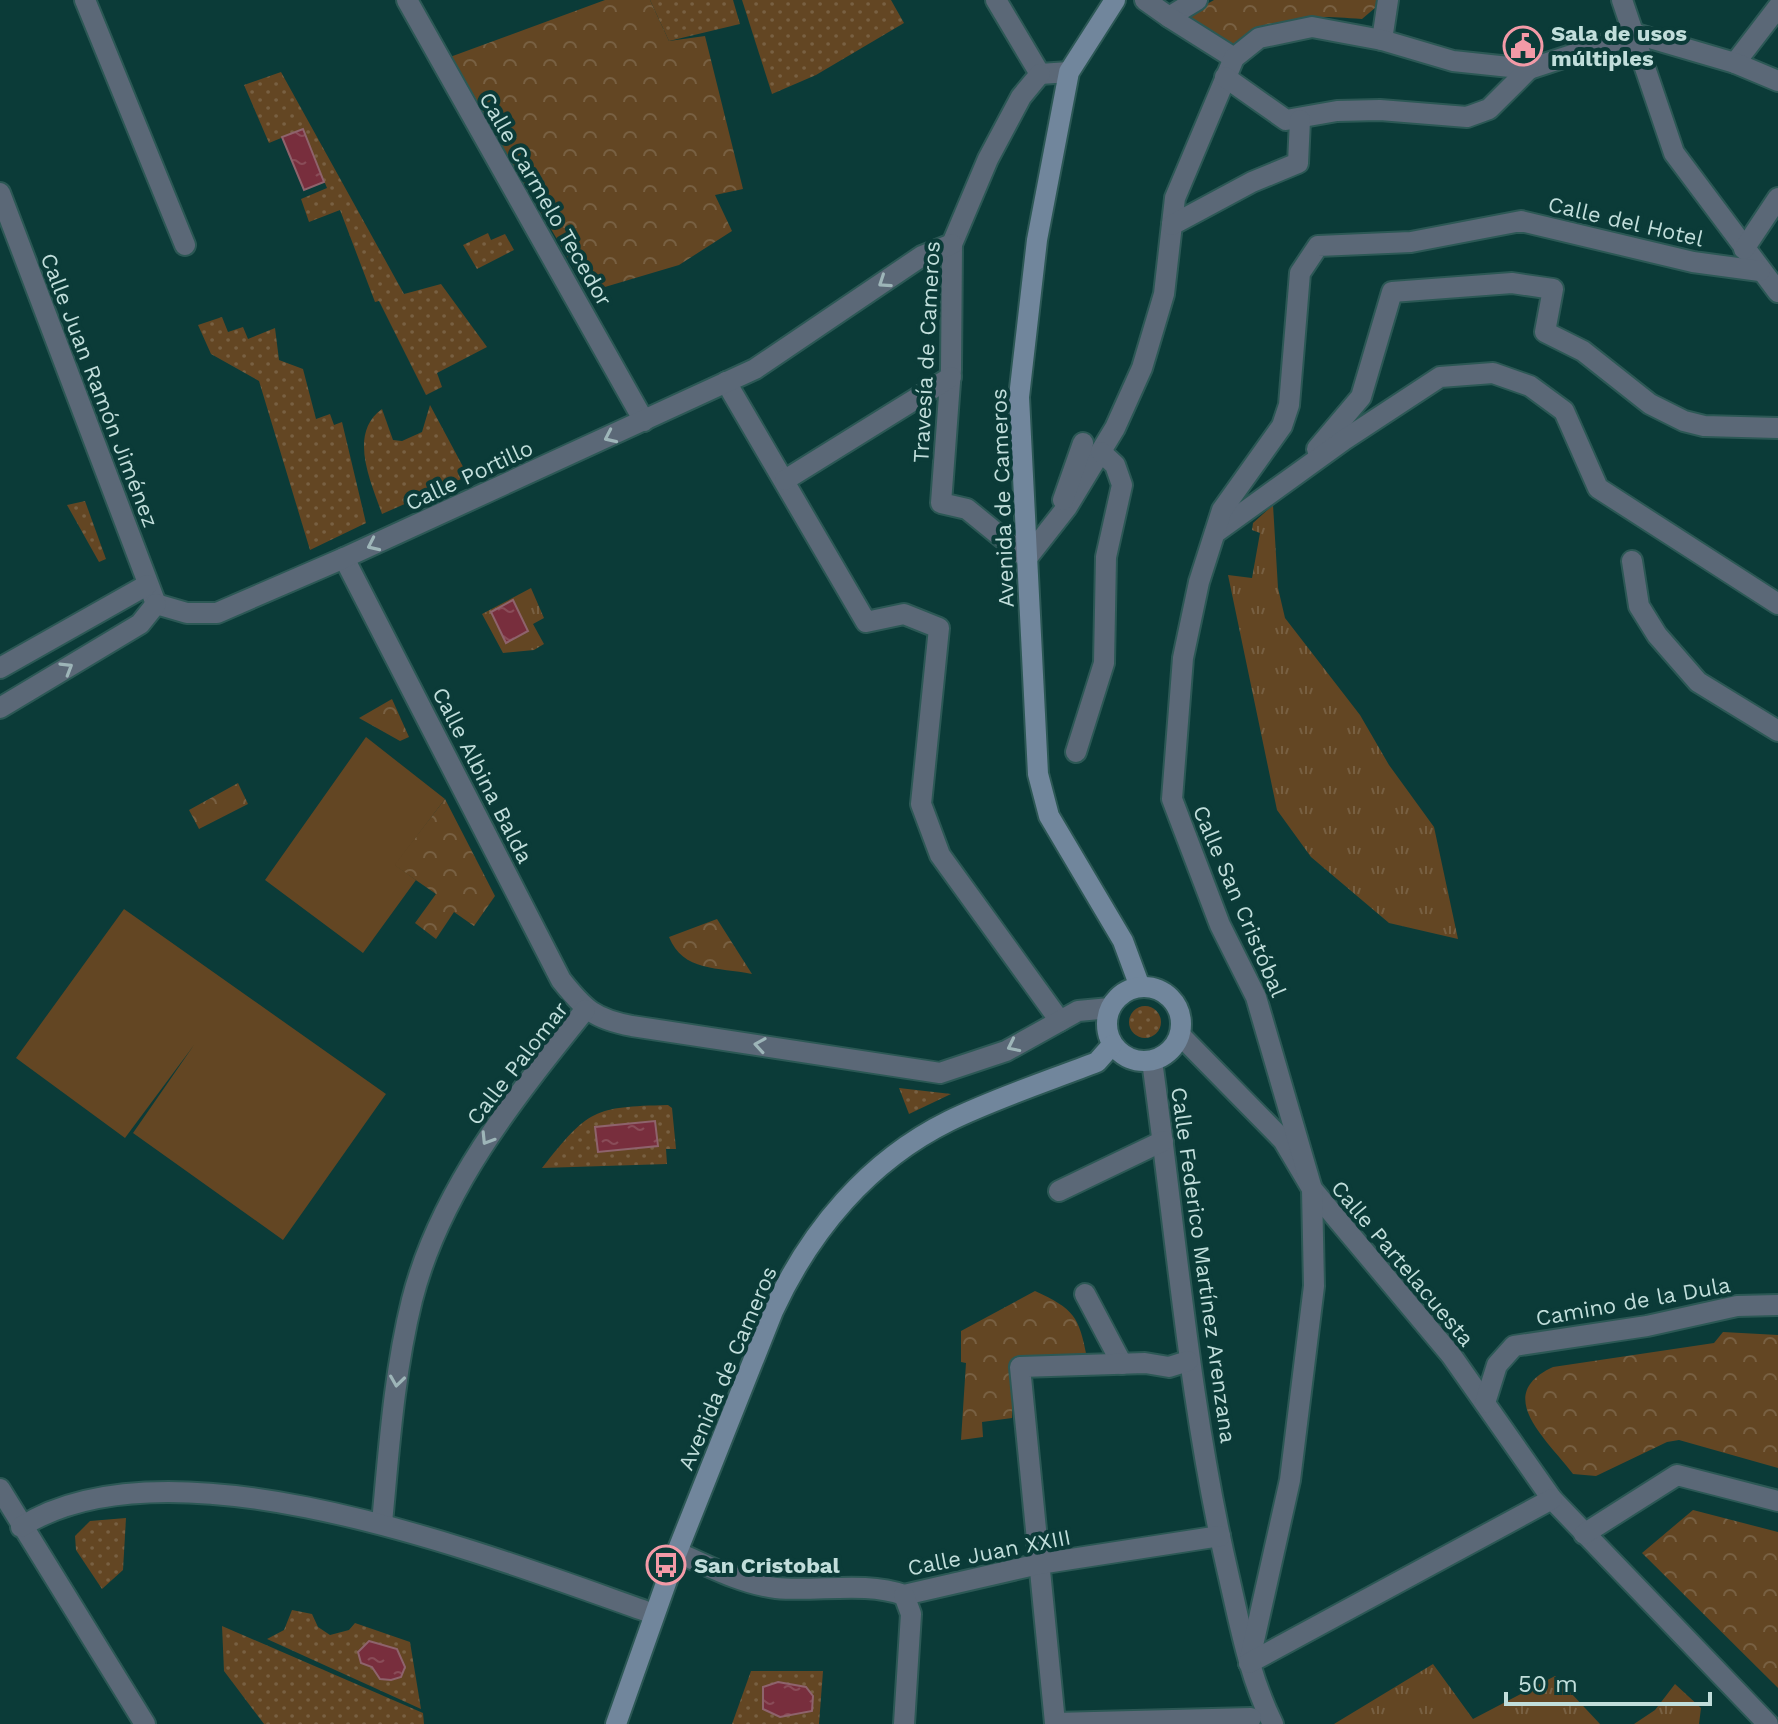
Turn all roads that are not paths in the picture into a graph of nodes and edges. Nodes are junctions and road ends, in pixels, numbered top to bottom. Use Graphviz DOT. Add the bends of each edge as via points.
graph roads {
  1 [pos="85,0"];
  2 [pos="407,0"];
  3 [pos="996,0"];
  4 [pos="1115,0"];
  5 [pos="1145,0"];
  6 [pos="1197,0"];
  7 [pos="1388,0"];
  8 [pos="1622,0"];
  9 [pos="1774,6"];
  10 [pos="1169,17"];
  11 [pos="1636,34"];
  12 [pos="1382,40"];
  13 [pos="1735,63"];
  14 [pos="1230,68"];
  15 [pos="1529,69"];
  16 [pos="1069,72"];
  17 [pos="1040,74"];
  18 [pos="1778,81"];
  19 [pos="1300,120"];
  20 [pos="0,193"];
  21 [pos="1778,198"];
  22 [pos="1172,225"];
  23 [pos="952,244"];
  24 [pos="185,245"];
  25 [pos="1744,249"];
  26 [pos="1760,271"];
  27 [pos="1778,292"];
  28 [pos="951,377"];
  29 [pos="726,382"];
  30 [pos="644,421"];
  31 [pos="1778,428"];
  32 [pos="1092,448"];
  33 [pos="1297,473"];
  34 [pos="785,480"];
  35 [pos="1215,533"];
  36 [pos="344,558"];
  37 [pos="1027,558"];
  38 [pos="1632,561"];
  39 [pos="147,585"];
  40 [pos="156,604"];
  41 [pos="1778,604"];
  42 [pos="0,668"];
  43 [pos="0,708"];
  44 [pos="1778,731"];
  45 [pos="1076,752"];
  46 [pos="1140,987"];
  47 [pos="1110,1008"];
  48 [pos="585,1010"];
  49 [pos="1060,1021"];
  50 [pos="1180,1035"];
  51 [pos="1112,1045"];
  52 [pos="1152,1061"];
  53 [pos="1163,1141"];
  54 [pos="1312,1189"];
  55 [pos="1059,1191"];
  56 [pos="1085,1294"];
  57 [pos="1778,1305"];
  58 [pos="1188,1361"];
  59 [pos="1122,1364"];
  60 [pos="1485,1403"];
  61 [pos="0,1489"];
  62 [pos="1552,1499"];
  63 [pos="1778,1501"];
  64 [pos="382,1523"];
  65 [pos="21,1527"];
  66 [pos="1584,1534"];
  67 [pos="1220,1536"];
  68 [pos="677,1552"];
  69 [pos="1039,1564"];
  70 [pos="904,1595"];
  71 [pos="654,1614"];
  72 [pos="1249,1663"];
  73 [pos="1255,1688"];
  74 [pos="1251,1721"];
  75 [pos="1124,1723"];
  76 [pos="145,1724"];
  77 [pos="616,1724"];
  78 [pos="904,1724"];
  79 [pos="1273,1724"];
  80 [pos="1768,1724"];
  1 -- 24 [label="street"];
  2 -- 30 [label="street, Calle Carmelo Tecedor"];
  3 -- 17 [label="street"];
  4 -- 16 [label="main road, Avenida de Cameros"];
  5 -- 10 [label="street"];
  6 -- 10 [label="street"];
  7 -- 12 [label="street"];
  8 -- 11 [label="street"];
  9 -- 13 [label="street"];
  10 -- 14 [label="street"];
  11 -- 13 [label="street"];
  11 -- 15 [label="street"];
  11 -- 25 [label="street" via="1674,153"];
  12 -- 14 [label="street" via="1312,27 1259,38"];
  12 -- 15 [label="street" via="1453,61"];
  13 -- 18 [label="street"];
  14 -- 19 [label="street" via="1286,120"];
  14 -- 22 [label="street" via="1175,198"];
  15 -- 19 [label="street" via="1489,109 1467,117 1351,110"];
  16 -- 17 [label="street"];
  16 -- 37 [label="main road, Avenida de Cameros" via="1037,240 1019,397"];
  17 -- 23 [label="street, Travesía de Cameros" via="1021,97 988,159"];
  19 -- 22 [label="street" via="1298,163"];
  20 -- 39 [label="street, Calle Juan Ramón Jiménez"];
  21 -- 25 [label="street"];
  22 -- 32 [label="street" via="1164,294 1142,368"];
  23 -- 28 [label="street, Travesía de Cameros"];
  23 -- 29 [label="street, Calle Portillo, one-way" via="922,256 755,369"];
  25 -- 26 [label="street"];
  26 -- 27 [label="street"];
  26 -- 35 [label="street, Calle del Hotel" via="1693,262 1521,221 1411,242 1318,246 1300,273 1289,405 1282,426 1222,510"];
  28 -- 34 [label="street"];
  28 -- 37 [label="street, Travesía de Cameros" via="941,503 967,509"];
  29 -- 30 [label="street, Calle Portillo"];
  29 -- 34 [label="street"];
  30 -- 36 [label="street, Calle Portillo, one-way"];
  31 -- 33 [label="street" via="1704,426 1650,404 1583,351 1545,332 1553,289 1512,283 1392,292 1361,397"];
  32 -- 37 [label="street" via="1062,516"];
  32 -- 45 [label="street" via="1115,465 1122,485 1106,557 1104,663"];
  33 -- 35 [label="street"];
  33 -- 41 [label="street" via="1440,377 1493,373 1530,386 1564,411 1598,488"];
  34 -- 49 [label="street" via="866,622 904,614 939,628 921,804 940,855"];
  35 -- 54 [label="street, Calle San Cristóbal" via="1183,658 1172,799 1220,925 1256,997"];
  36 -- 40 [label="street, Calle Portillo" via="217,613 187,613"];
  36 -- 48 [label="street, Calle Albina Balda" via="554,967"];
  37 -- 46 [label="main road, Avenida de Cameros" via="1038,774 1049,816 1123,941"];
  38 -- 44 [label="street" via="1639,606 1687,671"];
  39 -- 40 [label="street, Calle Juan Ramón Jiménez"];
  39 -- 42 [label="street"];
  43 -- 40 [label="street, one-way" via="140,624"];
  46 -- 47 [label="main road" via="1128,990"];
  46 -- 50 [label="main road" via="1167,995 1181,1020"];
  47 -- 49 [label="street, Calle Palomar" via="1078,1011"];
  47 -- 51 [label="main road" via="1106,1027"];
  49 -- 48 [label="street, Calle Palomar, one-way" via="1006,1051 940,1073 632,1026"];
  48 -- 64 [label="street, Calle Palomar, one-way" via="508,1106 440,1226 412,1298 396,1379"];
  50 -- 52 [label="main road"];
  50 -- 54 [label="street" via="1283,1140"];
  51 -- 52 [label="main road" via="1137,1061"];
  51 -- 68 [label="main road, Avenida de Cameros" via="1097,1062 948,1122 892,1156 834,1209 789,1276"];
  52 -- 53 [label="street, Calle Federico Martínez Arenzana"];
  53 -- 55 [label="street"];
  53 -- 58 [label="street, Calle Federico Martínez Arenzana"];
  54 -- 60 [label="street, Calle Partelacuesta"];
  54 -- 72 [label="street, Calle Partelacuesta" via="1314,1286 1292,1465"];
  56 -- 59 [label="street"];
  57 -- 60 [label="street, Camino de la Dula" via="1737,1306 1514,1346 1497,1365"];
  58 -- 59 [label="street" via="1169,1367"];
  58 -- 67 [label="street, Calle Federico Martínez Arenzana"];
  59 -- 69 [label="street" via="1020,1367"];
  60 -- 62 [label="street, Calle Partelacuesta"];
  61 -- 65 [label="street"];
  62 -- 66 [label="street, Calle Partelacuesta"];
  62 -- 72 [label="street"];
  63 -- 66 [label="street" via="1677,1475"];
  64 -- 65 [label="street" via="257,1498 180,1493 97,1498 45,1511"];
  64 -- 71 [label="street"];
  65 -- 76 [label="street"];
  66 -- 80 [label="street, Calle Partelacuesta"];
  67 -- 69 [label="street, Calle Juan XXIII"];
  67 -- 72 [label="street, Calle Federico Martínez Arenzana"];
  68 -- 70 [label="street, Calle Juan XXIII" via="772,1588 886,1589"];
  68 -- 71 [label="main road, Avenida de Cameros"];
  69 -- 70 [label="street, Calle Juan XXIII"];
  69 -- 75 [label="street" via="1055,1723"];
  70 -- 78 [label="street" via="911,1614"];
  71 -- 77 [label="main road, Avenida de Cameros"];
  72 -- 73 [label="street, Calle Federico Martínez Arenzana"];
  73 -- 74 [label="street"];
  73 -- 79 [label="street"];
  74 -- 75 [label="street"];
}
